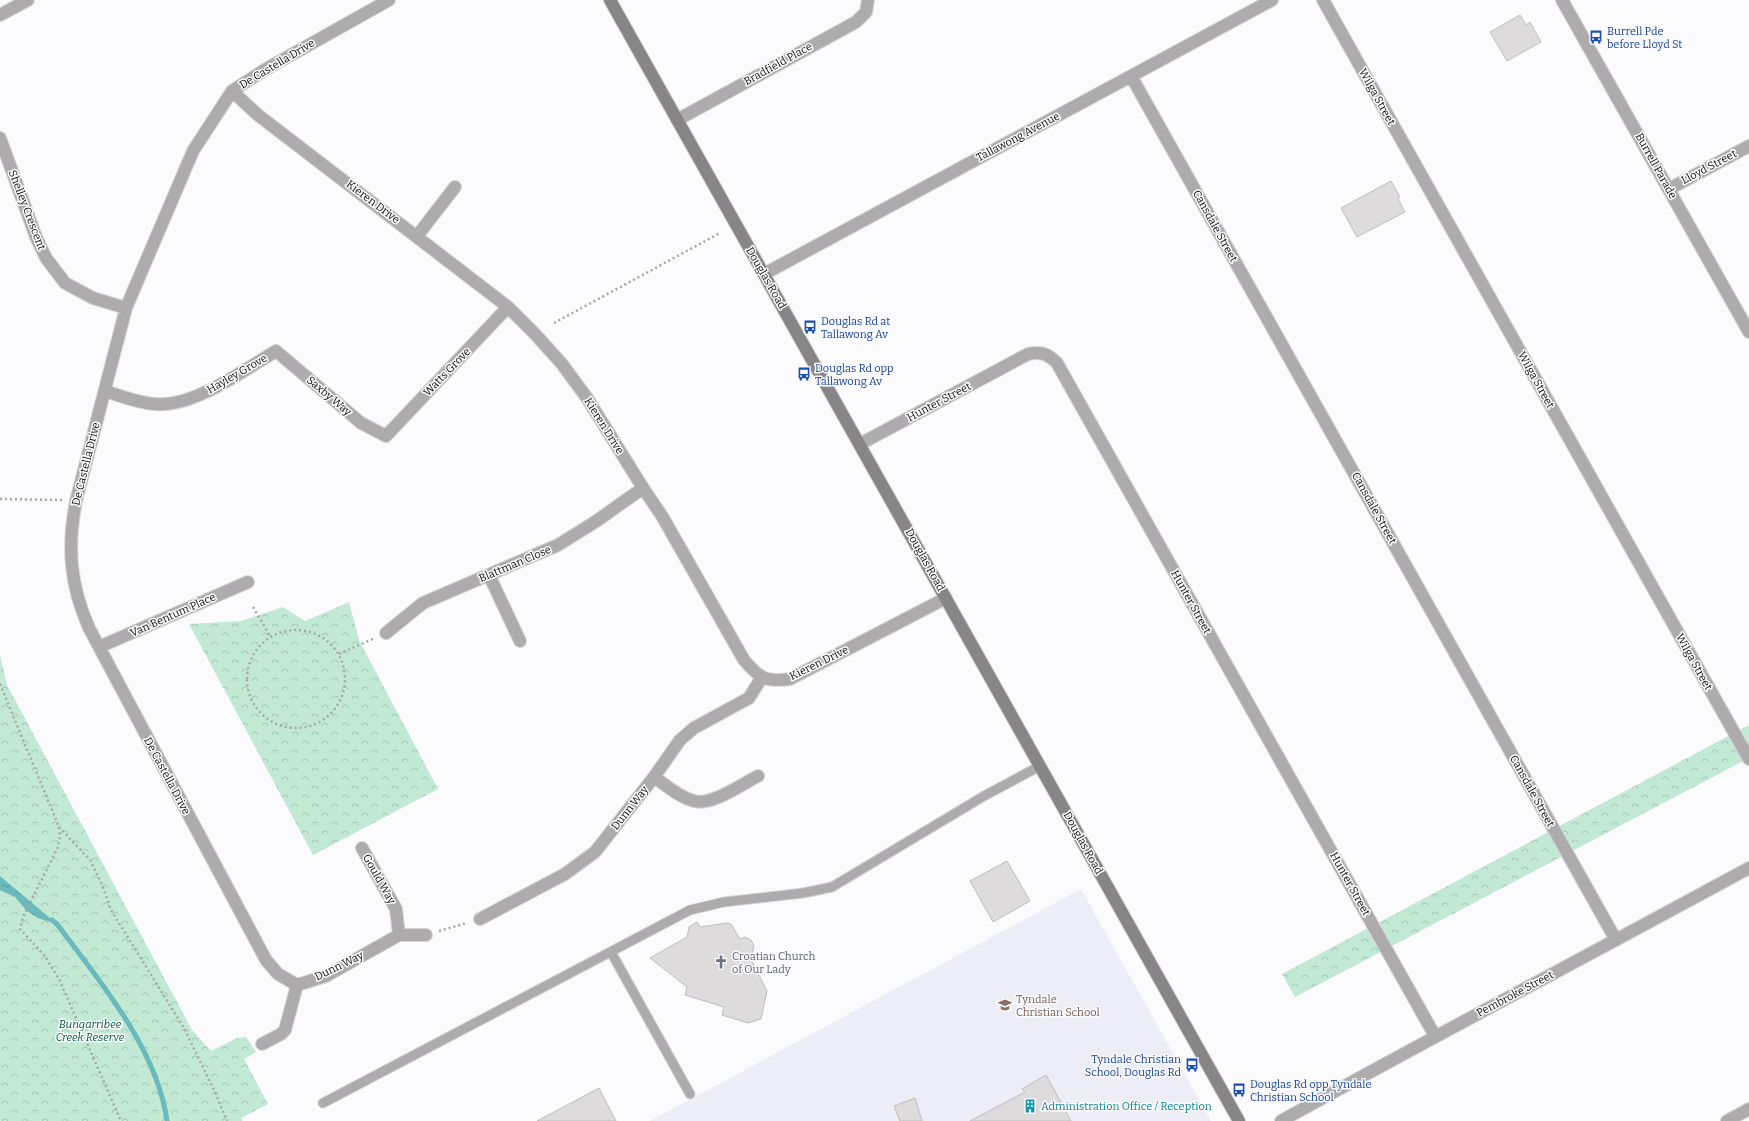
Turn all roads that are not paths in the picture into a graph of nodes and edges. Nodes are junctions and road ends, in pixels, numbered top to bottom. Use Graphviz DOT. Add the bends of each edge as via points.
graph roads {
  1 [pos="28,0"];
  2 [pos="610,0"];
  3 [pos="868,0"];
  4 [pos="1272,0"];
  5 [pos="1323,0"];
  6 [pos="1562,0"];
  7 [pos="383,1"];
  8 [pos="0,15"];
  9 [pos="1131,76"];
  10 [pos="232,91"];
  11 [pos="677,120"];
  12 [pos="0,138"];
  13 [pos="1749,146"];
  14 [pos="455,187"];
  15 [pos="1669,189"];
  16 [pos="417,236"];
  17 [pos="764,274"];
  18 [pos="508,307"];
  19 [pos="126,308"];
  20 [pos="1749,332"];
  21 [pos="276,351"];
  22 [pos="105,391"];
  23 [pos="386,436"];
  24 [pos="860,444"];
  25 [pos="643,488"];
  26 [pos="489,575"];
  27 [pos="248,582"];
  28 [pos="946,598"];
  29 [pos="386,633"];
  30 [pos="520,641"];
  31 [pos="99,647"];
  32 [pos="762,678"];
  33 [pos="1749,760"];
  34 [pos="1040,766"];
  35 [pos="758,776"];
  36 [pos="654,777"];
  37 [pos="362,848"];
  38 [pos="1749,868"];
  39 [pos="480,919"];
  40 [pos="399,935"];
  41 [pos="426,935"];
  42 [pos="1616,940"];
  43 [pos="611,952"];
  44 [pos="296,985"];
  45 [pos="1435,1036"];
  46 [pos="262,1044"];
  47 [pos="690,1094"];
  48 [pos="323,1104"];
  49 [pos="1749,1109"];
  50 [pos="1239,1121"];
  51 [pos="1281,1121"];
  52 [pos="1727,1121"];
  1 -- 8 [label="street"];
  2 -- 11 [label="street, Douglas Road"];
  3 -- 11 [label="street, Bradfield Place" via="866,12 860,20"];
  4 -- 9 [label="street, Tallawong Avenue"];
  5 -- 33 [label="street, Wilga Street"];
  6 -- 15 [label="street, Burrell Parade"];
  7 -- 10 [label="street, De Castella Drive"];
  9 -- 17 [label="street, Tallawong Avenue"];
  9 -- 42 [label="street, Cansdale Street"];
  10 -- 16 [label="street, Kieren Drive" via="258,114"];
  10 -- 19 [label="street, De Castella Drive" via="193,151"];
  11 -- 17 [label="street, Douglas Road"];
  12 -- 19 [label="street, Shelley Crescent" via="46,258 65,282 93,298"];
  13 -- 15 [label="street, Lloyd Street"];
  14 -- 16 [label="street"];
  15 -- 20 [label="street, Burrell Parade"];
  16 -- 18 [label="street, Kieren Drive"];
  17 -- 24 [label="street, Douglas Road"];
  18 -- 23 [label="street, Watts Grove"];
  18 -- 25 [label="street, Kieren Drive" via="562,364 587,398"];
  19 -- 22 [label="street, De Castella Drive"];
  21 -- 22 [label="street, Hayley Grove" via="206,393 175,403 155,404"];
  21 -- 23 [label="street, Saxby Way" via="361,423"];
  22 -- 31 [label="street, De Castella Drive" via="76,501 70,539 74,580 82,612"];
  24 -- 28 [label="street, Douglas Road"];
  24 -- 45 [label="street, Hunter Street" via="1028,354 1037,352 1051,357"];
  25 -- 26 [label="street, Blattman Close" via="558,545"];
  25 -- 32 [label="street, Kieren Drive" via="662,516 744,660"];
  26 -- 29 [label="street, Blattman Close" via="423,603"];
  26 -- 30 [label="street"];
  27 -- 31 [label="street, Van Bentum Place"];
  28 -- 32 [label="street, Kieren Drive" via="790,679 774,681"];
  28 -- 34 [label="street, Douglas Road"];
  31 -- 44 [label="street, De Castella Drive" via="266,960 278,974"];
  32 -- 36 [label="street, Dunn Way" via="749,698 694,728 680,740"];
  34 -- 43 [label="lane" via="984,796 832,887 724,902 690,910"];
  34 -- 50 [label="street, Douglas Road"];
  35 -- 36 [label="street" via="716,798 696,802 681,796"];
  36 -- 39 [label="street, Dunn Way" via="595,852 565,874"];
  37 -- 40 [label="street, Gould Way" via="396,909"];
  38 -- 42 [label="street, Pembroke Street"];
  40 -- 41 [label="street, Dunn Way"];
  40 -- 44 [label="street, Dunn Way" via="326,976"];
  42 -- 45 [label="street, Pembroke Street"];
  43 -- 47 [label="lane"];
  43 -- 48 [label="lane"];
  44 -- 46 [label="street" via="285,1030"];
  45 -- 51 [label="street, Pembroke Street"];
  49 -- 52 [label="street"];
}
